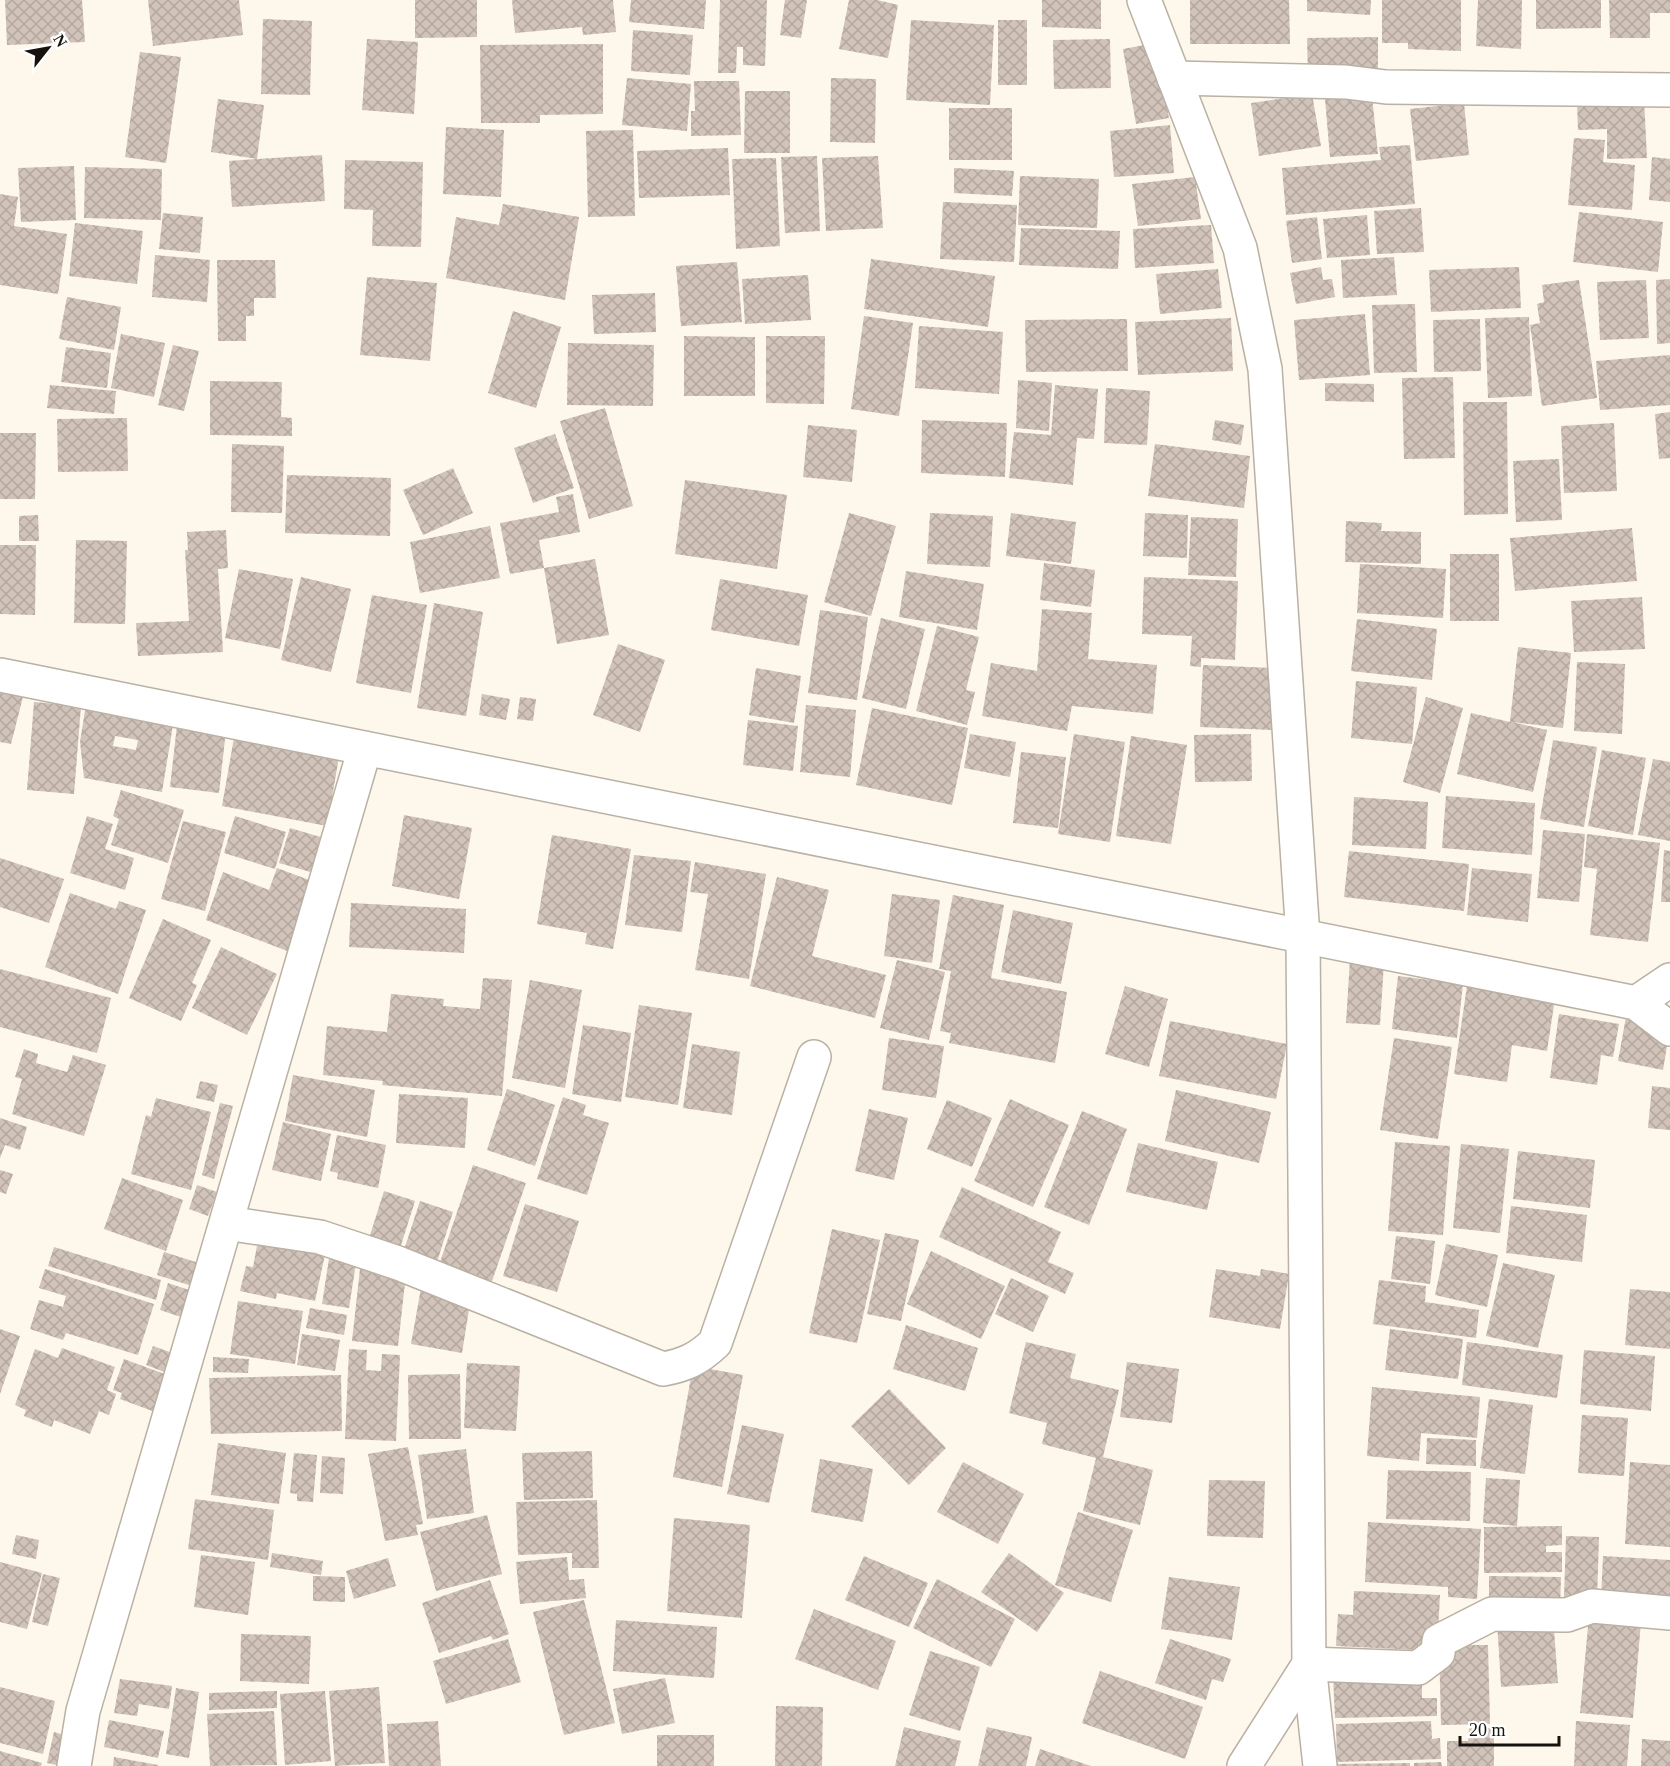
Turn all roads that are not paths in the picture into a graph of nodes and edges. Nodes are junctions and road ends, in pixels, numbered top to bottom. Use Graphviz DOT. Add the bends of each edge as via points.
graph roads {
  1 [pos="1144,0"];
  2 [pos="1174,78"];
  3 [pos="1670,90"];
  4 [pos="0,675"];
  5 [pos="365,748"];
  6 [pos="1304,937"];
  7 [pos="1670,980"];
  8 [pos="1636,1003"];
  9 [pos="1670,1029"];
  10 [pos="814,1057"];
  11 [pos="226,1223"];
  12 [pos="1670,1613"];
  13 [pos="1309,1664"];
  14 [pos="74,1766"];
  15 [pos="1244,1766"];
  16 [pos="1320,1766"];
  1 -- 2 [label="street"];
  2 -- 3 [label="street" via="1346,82 1386,87"];
  2 -- 6 [label="street" via="1240,248 1265,369"];
  4 -- 5 [label="street"];
  5 -- 6 [label="street"];
  5 -- 11 [label="street"];
  6 -- 8 [label="street"];
  6 -- 13 [label="street"];
  7 -- 8 [label="street"];
  8 -- 9 [label="street"];
  10 -- 11 [label="street" via="715,1343 698,1359 682,1365 663,1369 398,1263 320,1237"];
  11 -- 14 [label="street" via="83,1711"];
  12 -- 13 [label="street" via="1592,1606 1567,1615 1492,1614 1439,1641 1438,1653 1418,1668"];
  13 -- 15 [label="street"];
  13 -- 16 [label="street"];
}
